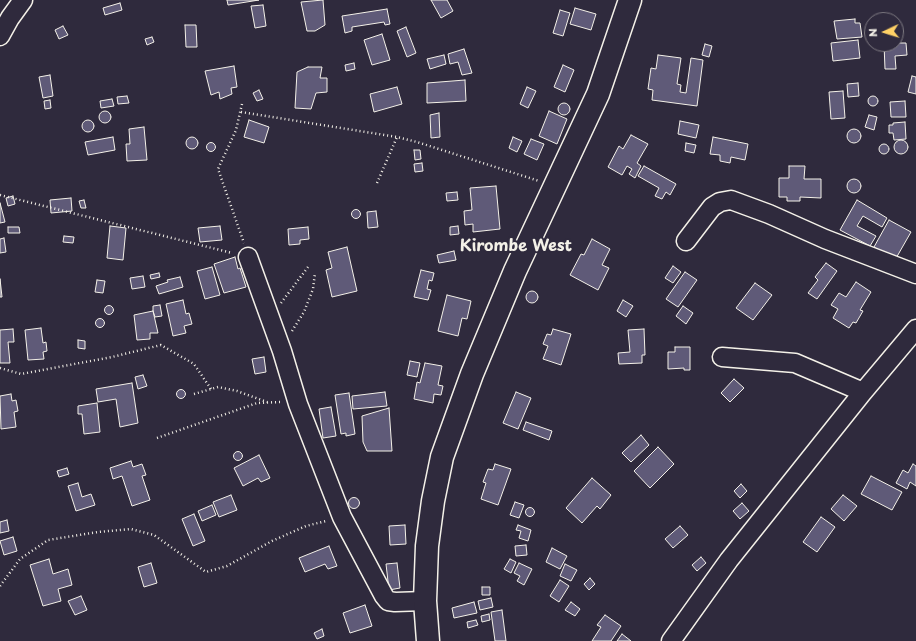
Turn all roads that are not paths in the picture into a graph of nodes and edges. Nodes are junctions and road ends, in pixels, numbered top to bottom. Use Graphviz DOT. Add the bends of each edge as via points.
graph roads {
  1 [pos="23,0"];
  2 [pos="630,0"];
  3 [pos="0,36"];
  4 [pos="686,241"];
  5 [pos="248,256"];
  6 [pos="916,274"];
  7 [pos="916,329"];
  8 [pos="722,358"];
  9 [pos="863,392"];
  10 [pos="425,601"];
  11 [pos="428,641"];
  12 [pos="671,641"];
  1 -- 3 [label="street"];
  2 -- 10 [label="street" via="598,94 515,271 442,457 427,546"];
  4 -- 6 [label="street" via="712,207 731,200"];
  5 -- 10 [label="street" via="298,404 342,517 388,601"];
  7 -- 9 [label="street"];
  8 -- 9 [label="street" via="795,363"];
  9 -- 12 [label="street" via="729,560"];
  10 -- 11 [label="street"];
}
